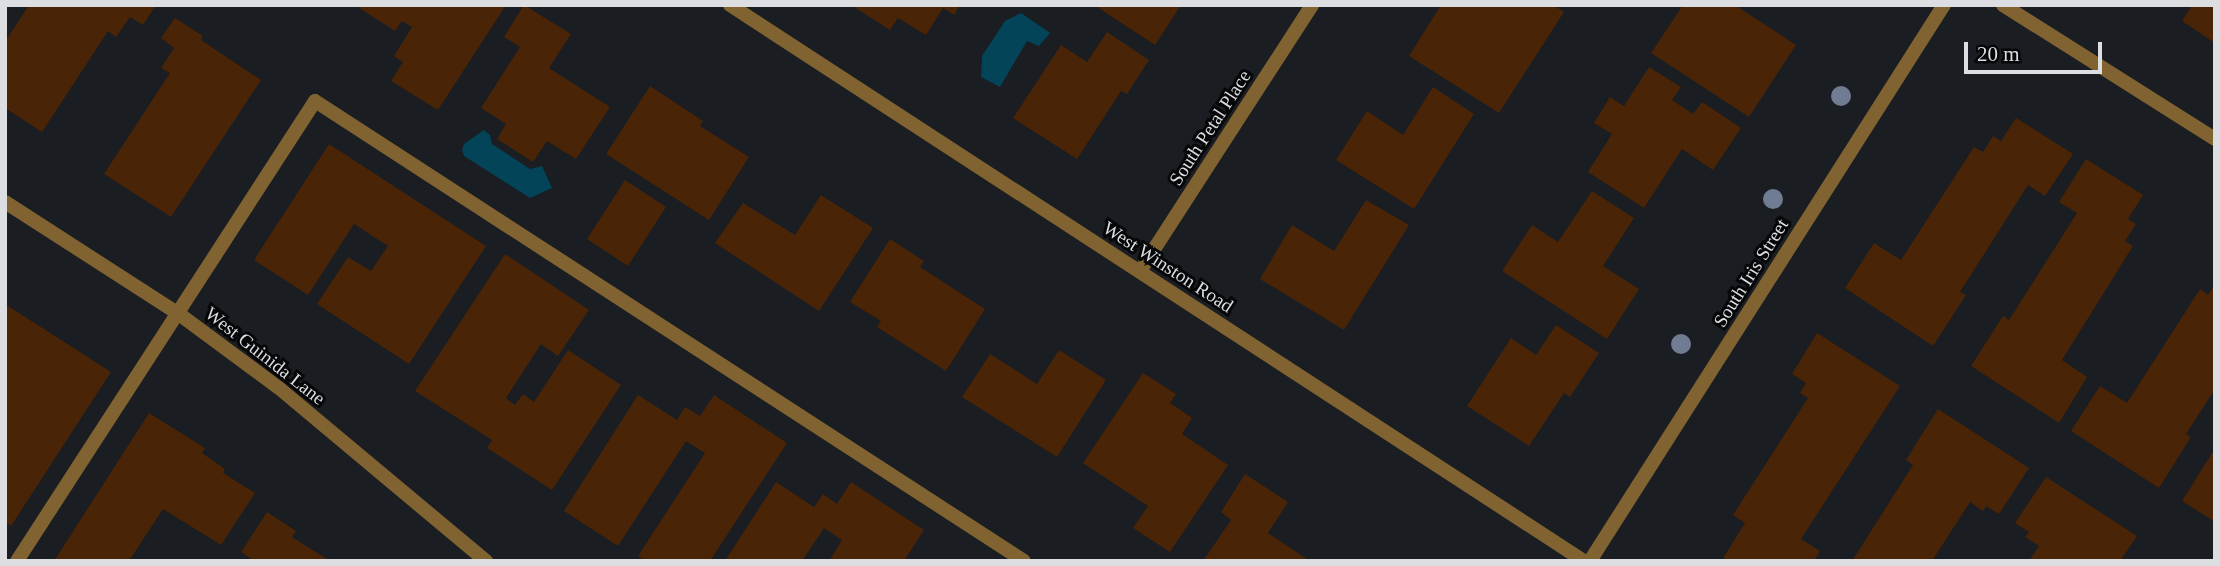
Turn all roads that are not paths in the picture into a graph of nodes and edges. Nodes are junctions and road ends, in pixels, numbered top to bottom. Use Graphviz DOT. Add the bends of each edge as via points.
graph roads {
  1 [pos="730,5"];
  2 [pos="1312,5"];
  3 [pos="1944,5"];
  4 [pos="2003,5"];
  5 [pos="2215,139"];
  6 [pos="5,201"];
  7 [pos="1140,271"];
  8 [pos="178,314"];
  9 [pos="18,561"];
  10 [pos="486,561"];
  11 [pos="1024,561"];
  12 [pos="1584,561"];
  13 [pos="1590,561"];
  1 -- 7 [label="street, West Winston Road"];
  2 -- 7 [label="street, South Petal Place"];
  3 -- 13 [label="street, South Iris Street"];
  4 -- 5 [label="street"];
  6 -- 8 [label="street, West Guinida Lane"];
  7 -- 12 [label="street, West Winston Road"];
  8 -- 9 [label="street"];
  8 -- 10 [label="street, West Guinida Lane" via="278,388"];
  8 -- 11 [label="street" via="315,101"];
}
